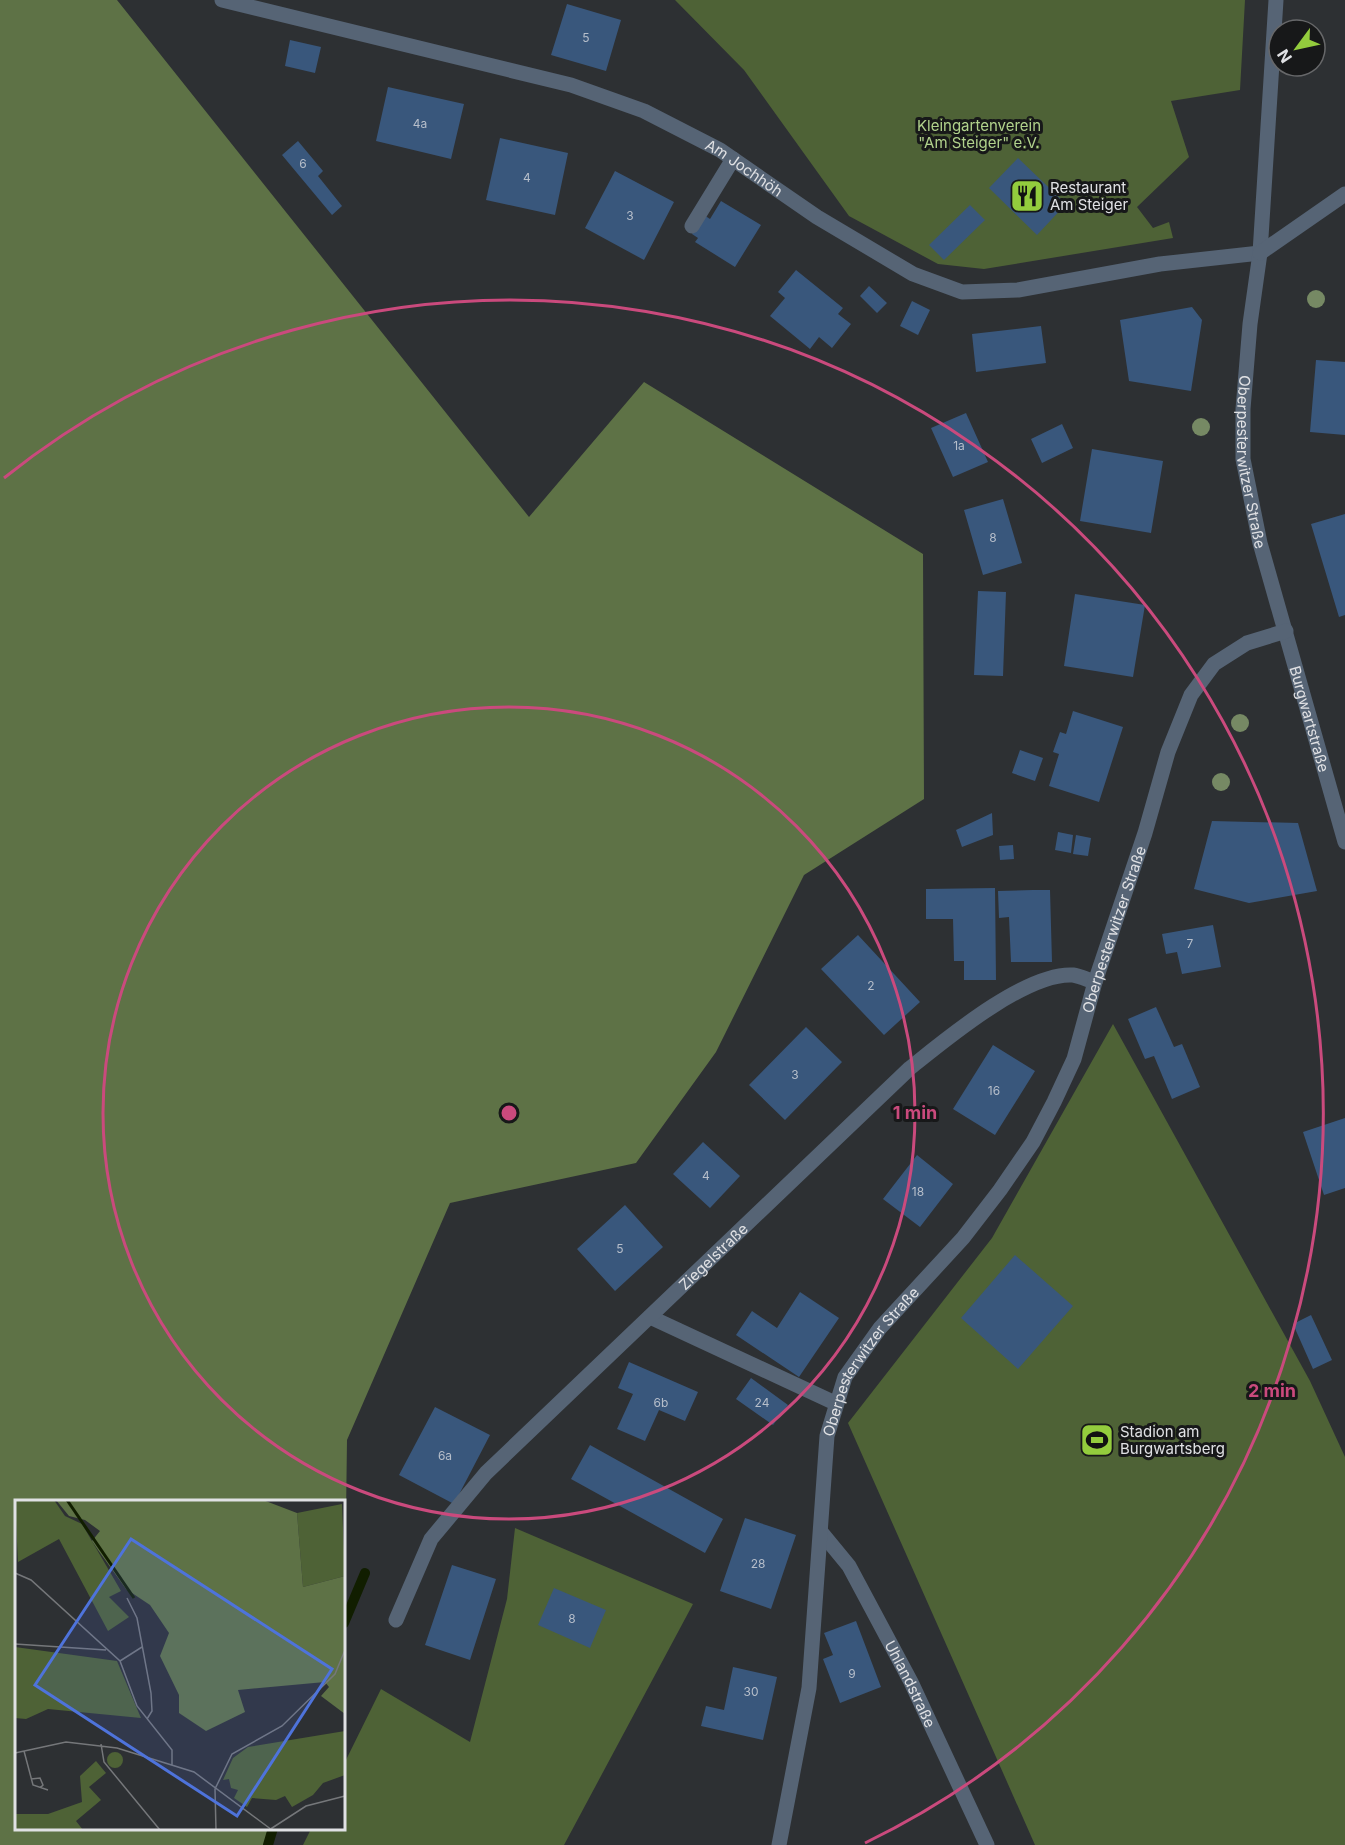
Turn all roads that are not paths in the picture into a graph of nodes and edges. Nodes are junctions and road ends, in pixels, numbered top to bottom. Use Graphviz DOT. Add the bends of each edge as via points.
graph roads {
  1 [pos="222,0"];
  2 [pos="1276,0"];
  3 [pos="734,159"];
  4 [pos="1345,194"];
  5 [pos="692,226"];
  6 [pos="1260,253"];
  7 [pos="1286,631"];
  8 [pos="1345,842"];
  9 [pos="1095,982"];
  10 [pos="650,1317"];
  11 [pos="836,1402"];
  12 [pos="821,1532"];
  13 [pos="396,1620"];
  14 [pos="779,1845"];
  15 [pos="987,1845"];
  1 -- 3 [label="street, Am Jochhöh" via="571,85 644,111"];
  2 -- 6 [label="street, Oberpesterwitzer Straße"];
  3 -- 5 [label="street"];
  3 -- 6 [label="street, Am Jochhöh" via="817,217 913,274 962,292 1018,290 1160,264"];
  4 -- 6 [label="street"];
  6 -- 7 [label="street, Oberpesterwitzer Straße" via="1250,324 1243,459 1255,524"];
  7 -- 8 [label="street, Burgwartstraße"];
  7 -- 9 [label="street, Oberpesterwitzer Straße" via="1247,643 1214,664 1191,695 1168,752"];
  9 -- 10 [label="street, Ziegelstraße" via="1073,975 1058,977 1023,990 965,1024 901,1076"];
  9 -- 11 [label="street, Oberpesterwitzer Straße" via="1074,1059 1033,1142 963,1238 880,1328 845,1377"];
  10 -- 11 [label="street"];
  10 -- 13 [label="street, Ziegelstraße" via="479,1481 431,1539"];
  11 -- 12 [label="street, Oberpesterwitzer Straße" via="827,1436"];
  12 -- 14 [label="street, Oberpesterwitzer Straße" via="809,1689"];
  12 -- 15 [label="street, Uhlandstraße" via="849,1566 911,1682"];
}
